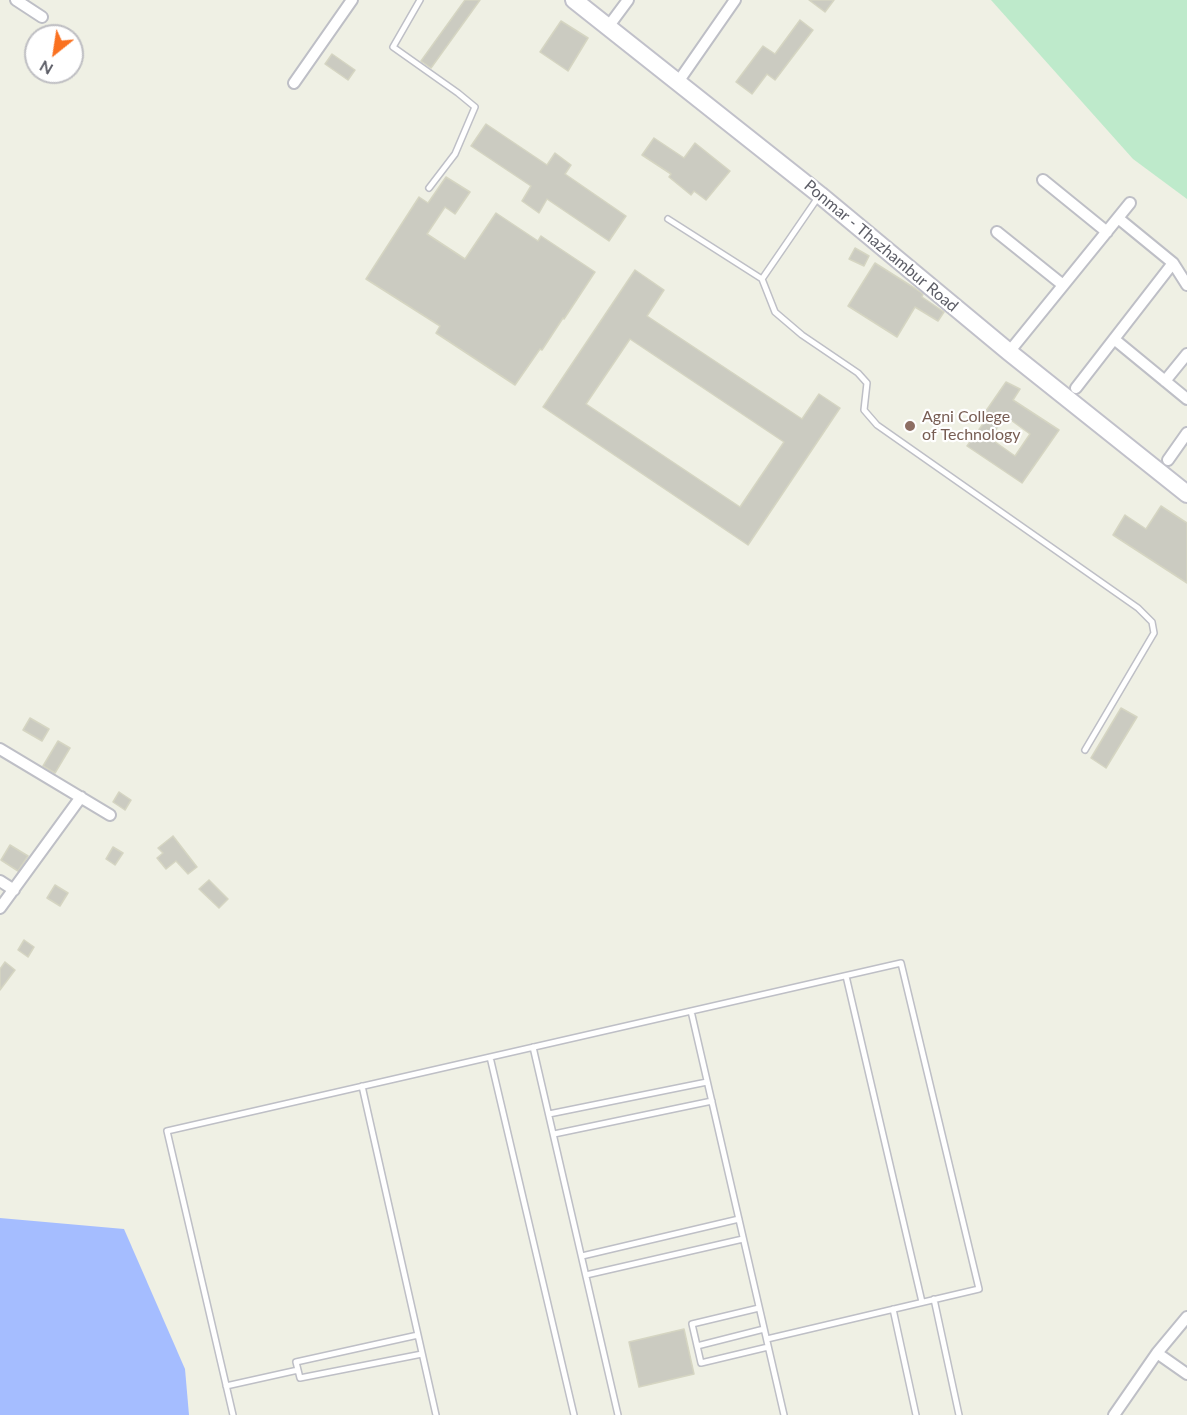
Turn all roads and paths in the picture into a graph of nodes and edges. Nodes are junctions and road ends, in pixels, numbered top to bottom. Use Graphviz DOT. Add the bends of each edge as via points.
graph roads {
  1 [pos="16,0"];
  2 [pos="352,0"];
  3 [pos="420,0"];
  4 [pos="574,0"];
  5 [pos="628,0"];
  6 [pos="735,0"];
  7 [pos="42,17"];
  8 [pos="608,27"];
  9 [pos="678,82"];
  10 [pos="294,83"];
  11 [pos="1043,180"];
  12 [pos="429,188"];
  13 [pos="820,195"];
  14 [pos="1130,203"];
  15 [pos="1118,218"];
  16 [pos="668,219"];
  17 [pos="997,232"];
  18 [pos="1107,232"];
  19 [pos="1173,263"];
  20 [pos="762,279"];
  21 [pos="1063,285"];
  22 [pos="1187,285"];
  23 [pos="1114,339"];
  24 [pos="1010,352"];
  25 [pos="1187,354"];
  26 [pos="1165,381"];
  27 [pos="1076,388"];
  28 [pos="1187,399"];
  29 [pos="1187,433"];
  30 [pos="1168,460"];
  31 [pos="1187,494"];
  32 [pos="0,748"];
  33 [pos="1085,750"];
  34 [pos="81,797"];
  35 [pos="110,815"];
  36 [pos="0,881"];
  37 [pos="14,890"];
  38 [pos="0,908"];
  39 [pos="846,976"];
  40 [pos="691,1011"];
  41 [pos="534,1047"];
  42 [pos="490,1057"];
  43 [pos="707,1082"];
  44 [pos="362,1086"];
  45 [pos="712,1101"];
  46 [pos="549,1114"];
  47 [pos="554,1134"];
  48 [pos="739,1220"];
  49 [pos="743,1239"];
  50 [pos="582,1256"];
  51 [pos="586,1275"];
  52 [pos="934,1299"];
  53 [pos="922,1302"];
  54 [pos="759,1308"];
  55 [pos="893,1309"];
  56 [pos="1187,1317"];
  57 [pos="764,1329"];
  58 [pos="418,1335"];
  59 [pos="767,1340"];
  60 [pos="697,1346"];
  61 [pos="768,1347"];
  62 [pos="1157,1353"];
  63 [pos="422,1354"];
  64 [pos="298,1370"];
  65 [pos="1187,1374"];
  66 [pos="226,1386"];
  67 [pos="233,1415"];
  68 [pos="436,1415"];
  69 [pos="574,1415"];
  70 [pos="618,1415"];
  71 [pos="784,1415"];
  72 [pos="916,1415"];
  73 [pos="959,1415"];
  74 [pos="1113,1415"];
  1 -- 7 [label="street"];
  2 -- 10 [label="street"];
  3 -- 12 [label="lane" via="393,47 475,107 455,154"];
  4 -- 8 [label="street, Ponmar - Thazhambur Road"];
  5 -- 8 [label="street"];
  6 -- 9 [label="street"];
  8 -- 9 [label="street, Ponmar - Thazhambur Road"];
  9 -- 13 [label="street, Ponmar - Thazhambur Road"];
  11 -- 18 [label="street"];
  13 -- 20 [label="lane"];
  13 -- 24 [label="street, Ponmar - Thazhambur Road"];
  14 -- 15 [label="street"];
  15 -- 18 [label="street"];
  15 -- 19 [label="street"];
  16 -- 20 [label="lane"];
  17 -- 21 [label="street"];
  18 -- 21 [label="street"];
  19 -- 22 [label="street"];
  19 -- 23 [label="street"];
  20 -- 33 [label="lane" via="775,312 867,383 864,410 877,425 1138,608 1152,622 1154,633"];
  21 -- 24 [label="street"];
  23 -- 26 [label="street"];
  23 -- 27 [label="street"];
  24 -- 31 [label="street, Ponmar - Thazhambur Road"];
  25 -- 26 [label="street"];
  26 -- 28 [label="street"];
  29 -- 30 [label="street"];
  32 -- 34 [label="street"];
  34 -- 35 [label="street"];
  34 -- 37 [label="street"];
  36 -- 37 [label="street"];
  37 -- 38 [label="street"];
  39 -- 40 [label="lane"];
  39 -- 52 [label="lane" via="901,963 979,1288"];
  39 -- 53 [label="lane"];
  40 -- 41 [label="lane"];
  40 -- 43 [label="lane"];
  41 -- 42 [label="lane"];
  41 -- 46 [label="lane"];
  42 -- 44 [label="lane"];
  42 -- 69 [label="lane"];
  43 -- 45 [label="lane"];
  43 -- 46 [label="lane"];
  44 -- 58 [label="lane"];
  44 -- 66 [label="lane" via="166,1131"];
  45 -- 47 [label="lane"];
  45 -- 48 [label="lane"];
  46 -- 47 [label="lane"];
  47 -- 50 [label="lane"];
  48 -- 49 [label="lane"];
  48 -- 50 [label="lane"];
  49 -- 51 [label="lane"];
  49 -- 54 [label="lane"];
  50 -- 51 [label="lane"];
  51 -- 70 [label="lane"];
  52 -- 53 [label="lane"];
  52 -- 73 [label="lane"];
  53 -- 55 [label="lane"];
  54 -- 57 [label="lane"];
  54 -- 60 [label="lane" via="692,1324"];
  55 -- 59 [label="lane"];
  55 -- 72 [label="lane"];
  56 -- 62 [label="street"];
  57 -- 59 [label="lane"];
  57 -- 60 [label="lane"];
  58 -- 63 [label="lane"];
  58 -- 64 [label="lane" via="296,1362"];
  59 -- 61 [label="lane"];
  60 -- 61 [label="lane" via="701,1363"];
  61 -- 71 [label="lane"];
  62 -- 65 [label="street"];
  62 -- 74 [label="street"];
  63 -- 64 [label="lane" via="300,1378"];
  63 -- 68 [label="lane"];
  64 -- 66 [label="lane"];
  66 -- 67 [label="lane"];
}
